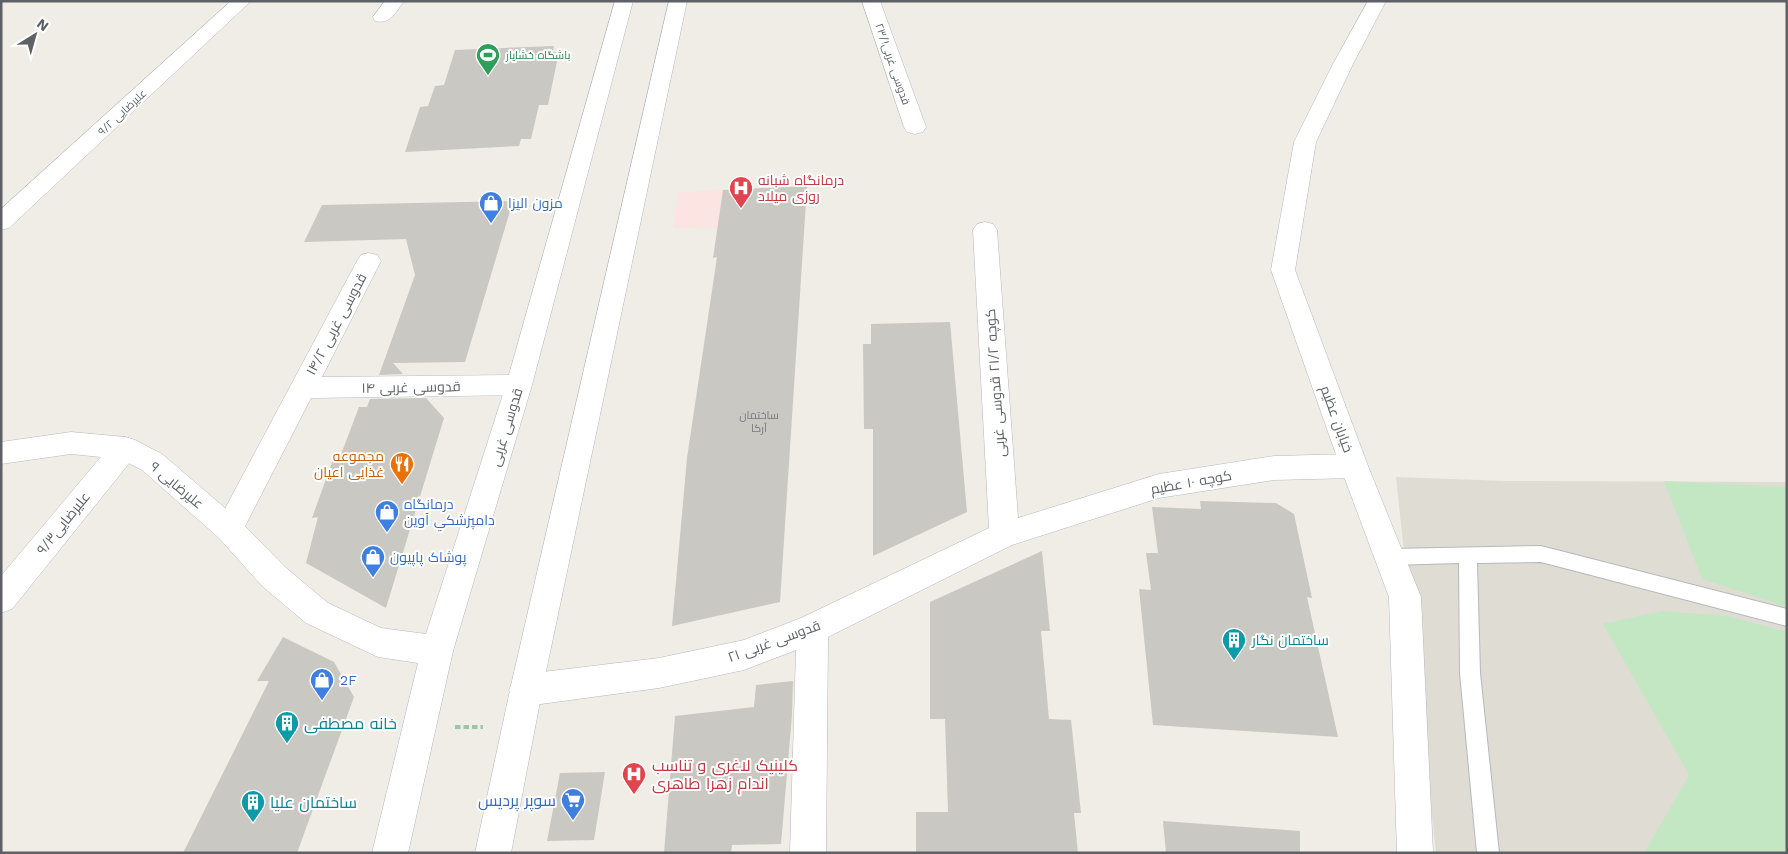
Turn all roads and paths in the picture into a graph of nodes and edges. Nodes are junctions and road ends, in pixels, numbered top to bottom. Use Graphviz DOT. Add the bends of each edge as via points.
graph roads {
  1 [pos="242,1"];
  2 [pos="395,1"];
  3 [pos="624,1"];
  4 [pos="678,1"];
  5 [pos="871,1"];
  6 [pos="1378,1"];
  7 [pos="382,17"];
  8 [pos="915,127"];
  9 [pos="1,222"];
  10 [pos="985,230"];
  11 [pos="369,261"];
  12 [pos="520,385"];
  13 [pos="302,388"];
  14 [pos="125,448"];
  15 [pos="1,453"];
  16 [pos="1354,466"];
  17 [pos="229,529"];
  18 [pos="1004,535"];
  19 [pos="1468,556"];
  20 [pos="1390,557"];
  21 [pos="1,599"];
  22 [pos="1787,618"];
  23 [pos="812,629"];
  24 [pos="437,651"];
  25 [pos="526,690"];
  26 [pos="422,726"];
  27 [pos="518,728"];
  28 [pos="390,853"];
  29 [pos="493,853"];
  30 [pos="808,853"];
  31 [pos="1415,853"];
  32 [pos="1488,853"];
  1 -- 9 [label="street, ۹/۲ علیرضایی"];
  2 -- 7 [label="street"];
  3 -- 12 [label="street, قدوسی غربی"];
  4 -- 25 [label="street"];
  5 -- 8 [label="street, قدوسی غربی۲۳/۱"];
  6 -- 16 [label="street, خیابان عظیم" via="1305,142 1283,270"];
  10 -- 18 [label="street, کوچه ۲۱/۲ قدوسی غربی"];
  11 -- 13 [label="street, ۱۴/۲ قدوسی غربی"];
  12 -- 13 [label="street, ۱۴ قدوسی غربی"];
  12 -- 24 [label="street, قدوسی غربی"];
  13 -- 17 [label="street, ۱۴/۲ قدوسی غربی"];
  14 -- 15 [label="street, ۹ علیرضایی" via="71,443"];
  14 -- 17 [label="street, ۹ علیرضایی" via="152,462"];
  14 -- 21 [label="street, علیرضایی۹/۳"];
  16 -- 18 [label="street, کوچه ۱۰ عظیم" via="1274,468 1159,486"];
  16 -- 20 [label="street, خیابان عظیم"];
  17 -- 24 [label="street, ۹ علیرضایی" via="274,577 317,614 378,642"];
  18 -- 23 [label="street, ۲۱ قدوسی غربی"];
  19 -- 20 [label="lane"];
  19 -- 22 [label="lane" via="1541,554"];
  19 -- 32 [label="lane" via="1470,673"];
  20 -- 31 [label="street, خیابان عظیم" via="1405,597"];
  23 -- 25 [label="street, ۲۱ قدوسی غربی" via="744,655 668,671"];
  23 -- 30 [label="street"];
  24 -- 26 [label="street, قدوسی غربی"];
  25 -- 27 [label="street"];
  26 -- 27 [label="path"];
  26 -- 28 [label="street, قدوسی غربی"];
  27 -- 29 [label="street"];
}
